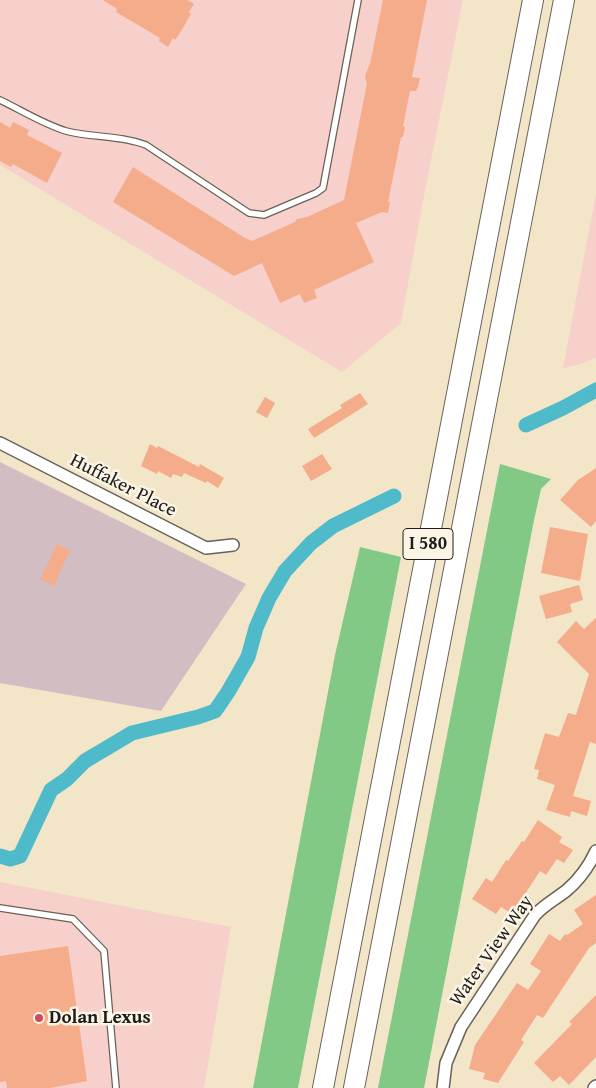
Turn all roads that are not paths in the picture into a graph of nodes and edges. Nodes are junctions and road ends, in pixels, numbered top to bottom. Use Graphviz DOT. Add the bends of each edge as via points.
graph roads {
  1 [pos="358,0"];
  2 [pos="533,0"];
  3 [pos="564,0"];
  4 [pos="0,100"];
  5 [pos="0,443"];
  6 [pos="233,545"];
  7 [pos="596,851"];
  8 [pos="0,908"];
  9 [pos="116,1088"];
  10 [pos="323,1088"];
  11 [pos="354,1088"];
  12 [pos="443,1088"];
  1 -- 4 [label="lane" via="323,188 264,215 249,213 146,145 130,139 68,131"];
  2 -- 10 [label="highway, I 580"];
  3 -- 11 [label="highway, I 580"];
  5 -- 6 [label="street, Huffaker Place" via="206,548"];
  7 -- 12 [label="street, Water View Way" via="579,879 535,915 461,1027 446,1063"];
  8 -- 9 [label="lane" via="73,919 104,951"];
}
